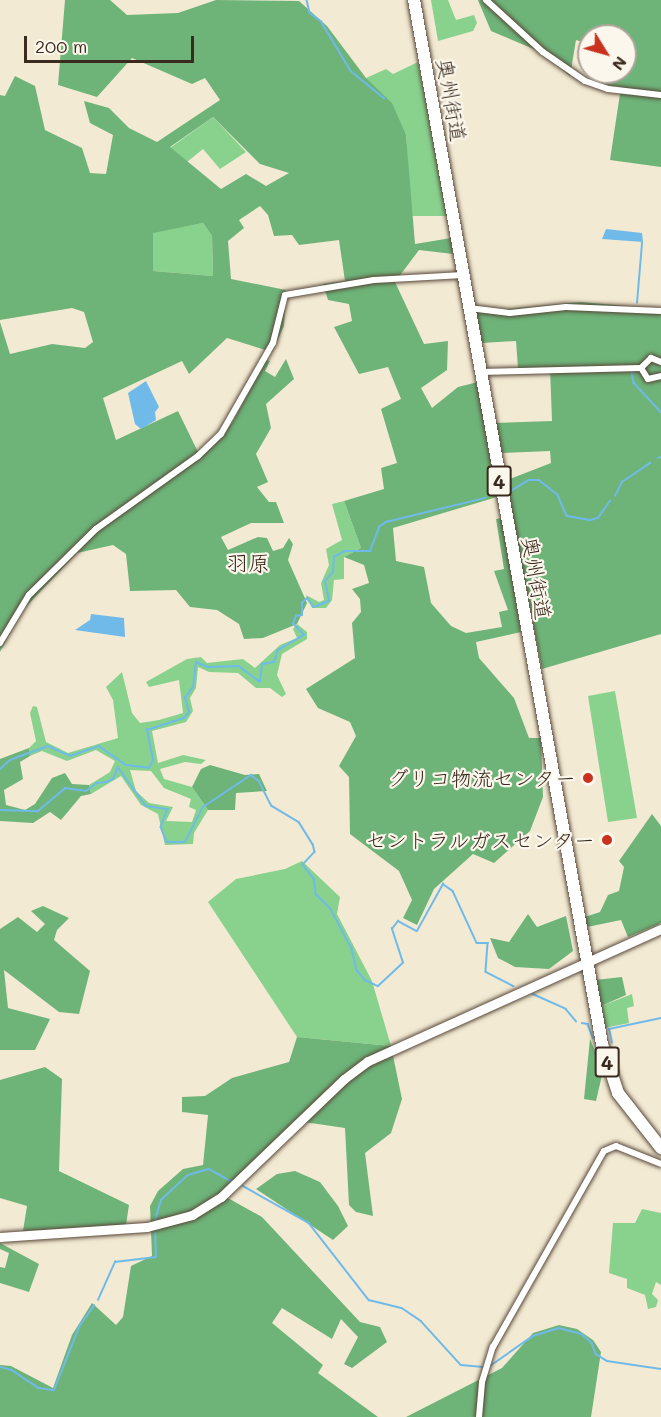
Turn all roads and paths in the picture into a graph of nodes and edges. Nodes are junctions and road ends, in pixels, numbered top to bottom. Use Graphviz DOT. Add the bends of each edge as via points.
graph roads {
  1 [pos="414,0"];
  2 [pos="486,0"];
  3 [pos="661,95"];
  4 [pos="463,275"];
  5 [pos="469,308"];
  6 [pos="661,311"];
  7 [pos="661,362"];
  8 [pos="641,368"];
  9 [pos="480,372"];
  10 [pos="661,376"];
  11 [pos="0,643"];
  12 [pos="661,929"];
  13 [pos="586,963"];
  14 [pos="661,1148"];
  15 [pos="661,1164"];
  16 [pos="0,1237"];
  17 [pos="479,1417"];
  1 -- 4 [label="highway, 奥州街道 / 4"];
  2 -- 3 [label="street" via="538,47 585,81 608,89"];
  4 -- 5 [label="highway, 奥州街道 / 4"];
  4 -- 11 [label="street" via="375,280 285,295 273,343 221,434 198,456 96,529 28,595"];
  5 -- 6 [label="street" via="510,314 567,307"];
  5 -- 9 [label="highway, 奥州街道 / 4"];
  7 -- 8 [label="street" via="651,358"];
  8 -- 9 [label="street"];
  8 -- 10 [label="street" via="648,380"];
  9 -- 13 [label="highway, 奥州街道 / 4"];
  12 -- 13 [label="street"];
  13 -- 14 [label="highway, 奥州街道 / 4" via="610,1074 628,1109"];
  13 -- 16 [label="street" via="368,1061 344,1079 221,1197 192,1215 147,1227"];
  15 -- 17 [label="street" via="616,1146 604,1151 493,1347 482,1382"];
}
